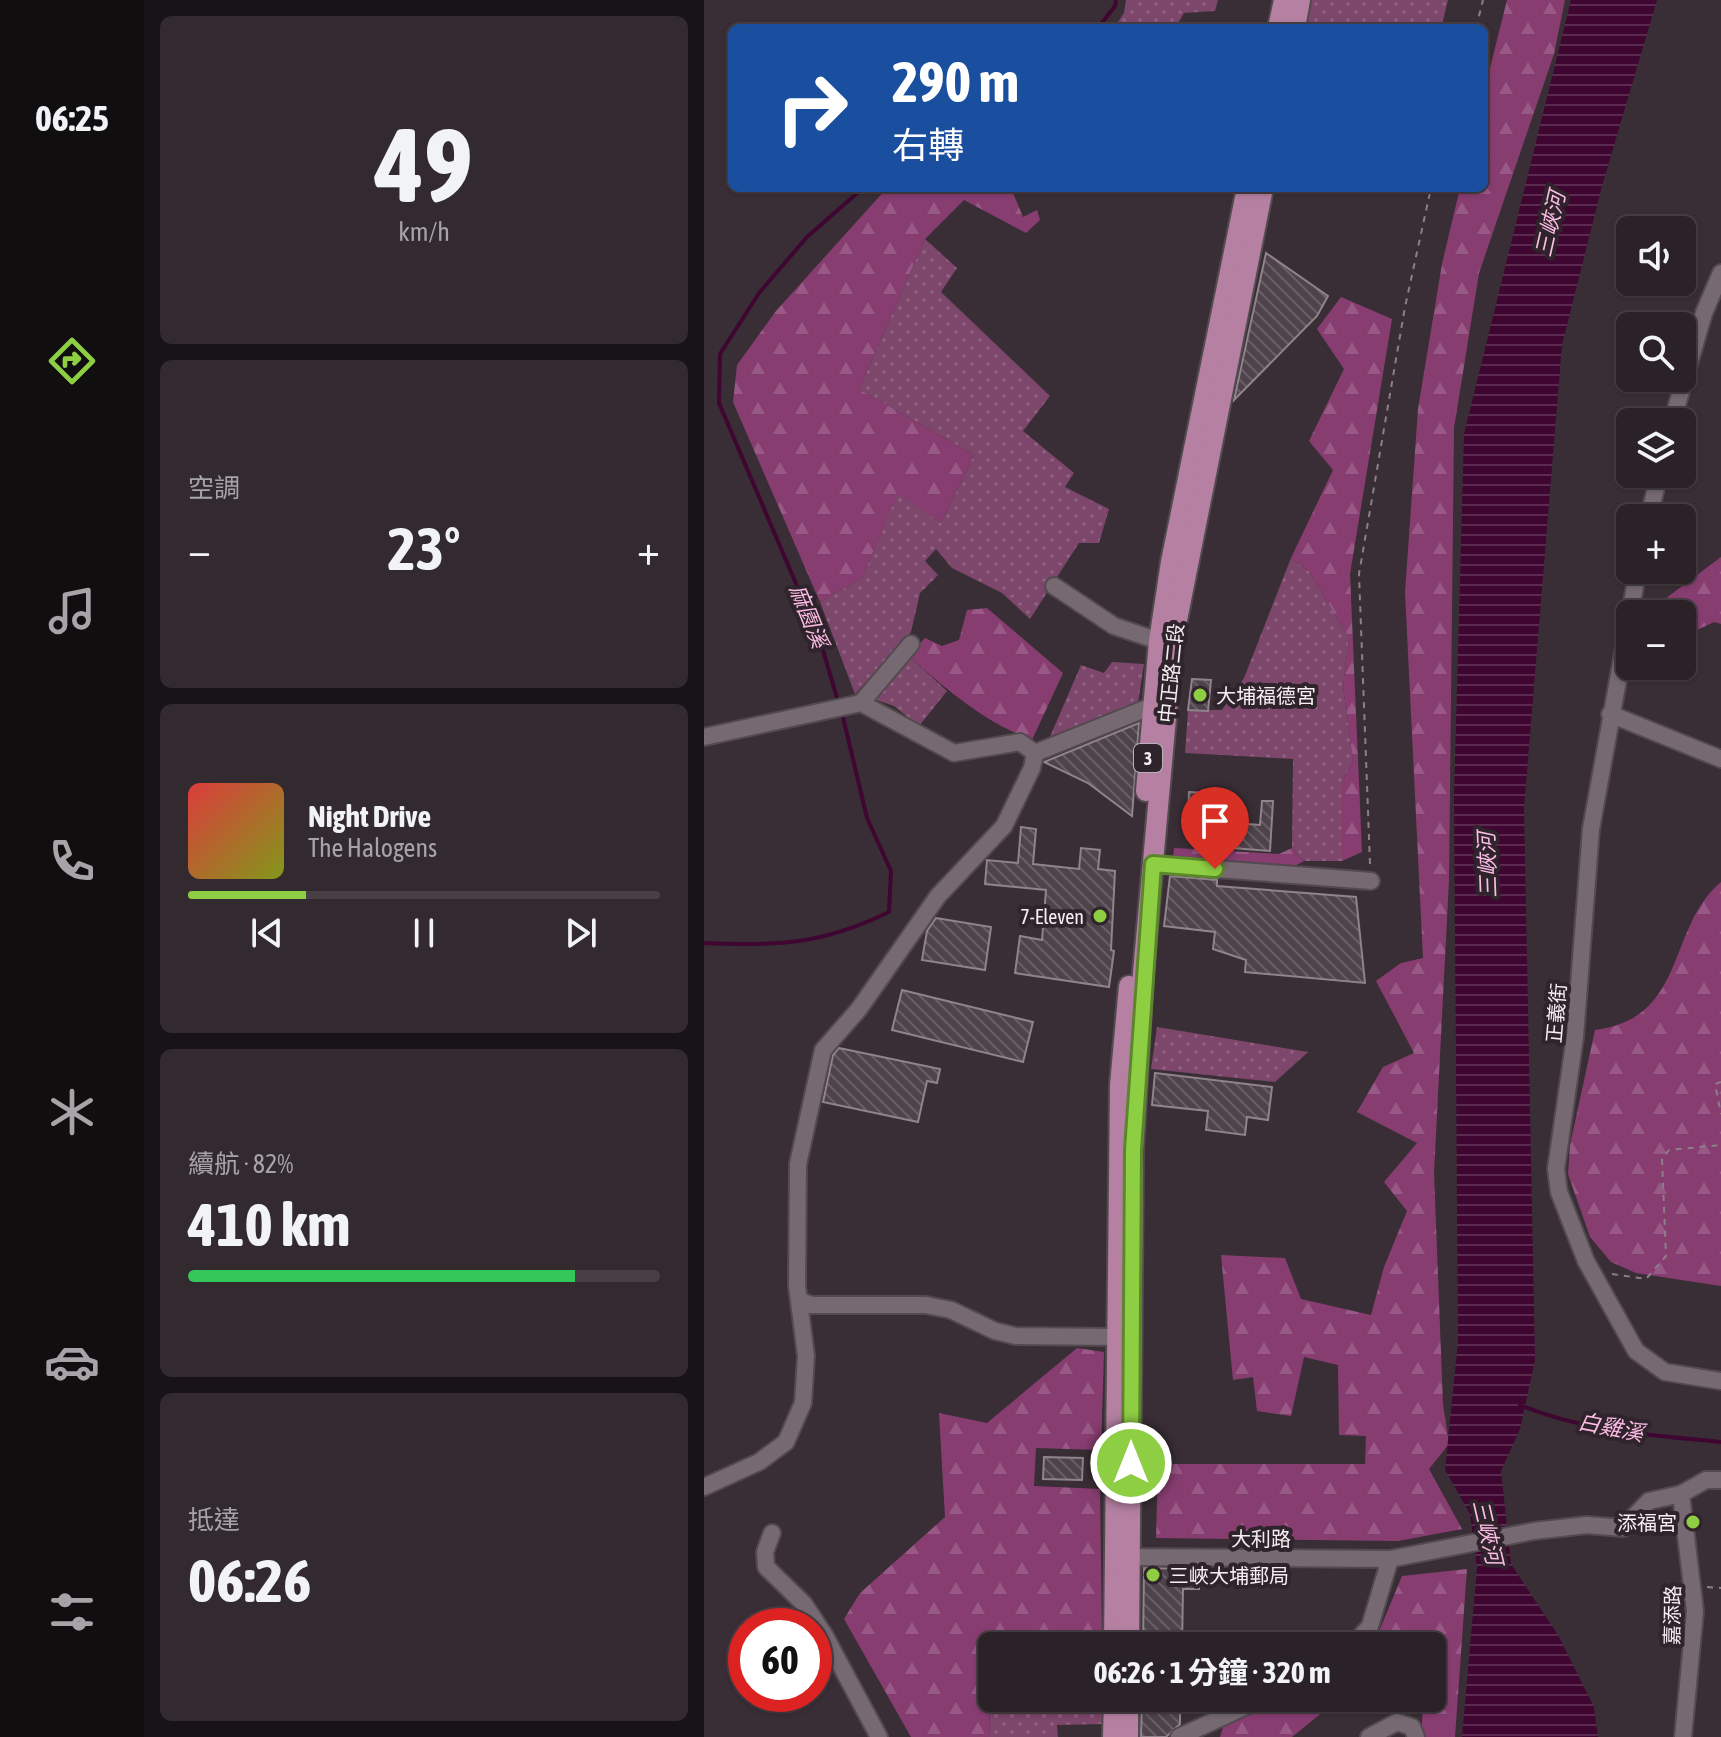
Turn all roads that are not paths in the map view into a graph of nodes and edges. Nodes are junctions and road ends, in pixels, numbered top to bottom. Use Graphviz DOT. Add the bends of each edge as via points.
graph roads {
  1 [pos="1284,0"];
  2 [pos="1300,0"];
  3 [pos="1279,24"];
  4 [pos="1296,24"];
  5 [pos="1246,192"];
  6 [pos="1263,192"];
  7 [pos="1721,273"];
  8 [pos="1676,408"];
  9 [pos="1635,584"];
  10 [pos="1054,586"];
  11 [pos="1159,641"];
  12 [pos="911,644"];
  13 [pos="861,703"];
  14 [pos="1152,706"];
  15 [pos="1610,714"];
  16 [pos="704,737"];
  17 [pos="1035,753"];
  18 [pos="1721,759"];
  19 [pos="1153,864"];
  20 [pos="1371,881"];
  21 [pos="801,1301"];
  22 [pos="1116,1337"];
  23 [pos="1721,1381"];
  24 [pos="1721,1480"];
  25 [pos="704,1487"];
  26 [pos="1681,1494"];
  27 [pos="772,1533"];
  28 [pos="1123,1557"];
  29 [pos="1398,1557"];
  30 [pos="1115,1632"];
  31 [pos="1128,1632"];
  32 [pos="1365,1632"];
  33 [pos="1114,1712"];
  34 [pos="1128,1712"];
  35 [pos="1233,1712"];
  36 [pos="879,1737"];
  37 [pos="1113,1737"];
  38 [pos="1128,1737"];
  39 [pos="1179,1737"];
  40 [pos="1369,1737"];
  41 [pos="1416,1737"];
  42 [pos="1683,1737"];
  1 -- 3 [label="main road"];
  2 -- 4 [label="main road"];
  5 -- 11 [label="main road, 中正路二段 / 3"];
  6 -- 19 [label="main road, 中正路二段 / 3" via="1263,223 1173,640"];
  7 -- 8 [label="street"];
  9 -- 15 [label="street, 正義街"];
  10 -- 11 [label="street" via="1114,626"];
  11 -- 14 [label="main road, 中正路二段 / 3"];
  12 -- 13 [label="street"];
  13 -- 16 [label="street"];
  13 -- 17 [label="street" via="954,753 1020,742"];
  14 -- 17 [label="street"];
  14 -- 22 [label="main road, 中正路二段 / 3" via="1120,1085"];
  15 -- 18 [label="street"];
  15 -- 23 [label="street, 正義街" via="1591,829 1575,1037 1556,1169 1564,1210 1625,1336 1648,1363 1665,1372"];
  17 -- 21 [label="street" via="1004,826 938,896 859,1009 823,1050 798,1164"];
  19 -- 20 [label="street"];
  19 -- 28 [label="main road, 中正路二段 / 3" via="1133,1150"];
  21 -- 22 [label="street" via="926,1305 1016,1336"];
  21 -- 25 [label="street" via="803,1403 786,1442 759,1462"];
  22 -- 28 [label="main road, 中正路二段 / 3"];
  24 -- 26 [label="street" via="1706,1480"];
  26 -- 29 [label="street, 大利路" via="1649,1501 1623,1528 1587,1525 1534,1531"];
  26 -- 42 [label="street, 嘉添路" via="1695,1611"];
  27 -- 36 [label="street" via="766,1567 804,1604"];
  28 -- 29 [label="street, 大利路"];
  28 -- 30 [label="main road, 中正路二段 / 3"];
  28 -- 31 [label="main road, 中正路二段 / 3"];
  29 -- 32 [label="street"];
  33 -- 37 [label="main road"];
  34 -- 38 [label="main road"];
  35 -- 39 [label="street"];
  40 -- 41 [label="street" via="1406,1722"];
}
